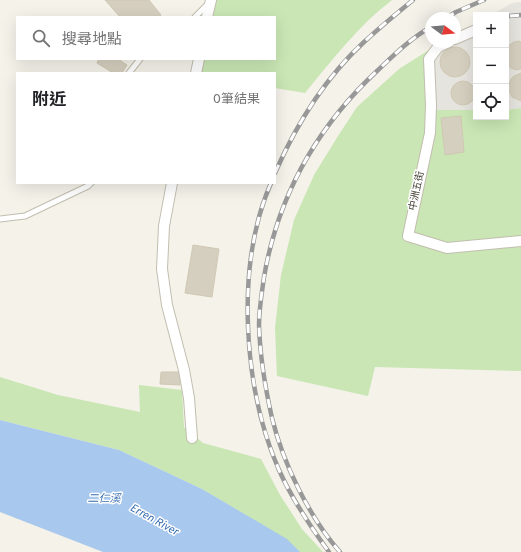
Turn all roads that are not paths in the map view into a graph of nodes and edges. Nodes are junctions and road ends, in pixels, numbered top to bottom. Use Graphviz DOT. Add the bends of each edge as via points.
graph roads {
  1 [pos="211,0"];
  2 [pos="196,16"];
  3 [pos="207,16"];
  4 [pos="473,31"];
  5 [pos="461,37"];
  6 [pos="437,48"];
  7 [pos="139,60"];
  8 [pos="199,60"];
  9 [pos="130,72"];
  10 [pos="196,72"];
  11 [pos="90,184"];
  12 [pos="172,184"];
  13 [pos="0,219"];
  14 [pos="521,241"];
  15 [pos="192,438"];
  1 -- 2 [label="lane"];
  1 -- 3 [label="street"];
  4 -- 5 [label="street"];
  6 -- 14 [label="street, 中洲五街" via="429,59 430,133 408,236 447,248"];
  7 -- 9 [label="lane"];
  8 -- 10 [label="street"];
  11 -- 13 [label="lane" via="25,216"];
  12 -- 15 [label="street" via="164,226 162,269 167,305 189,398"];
}
